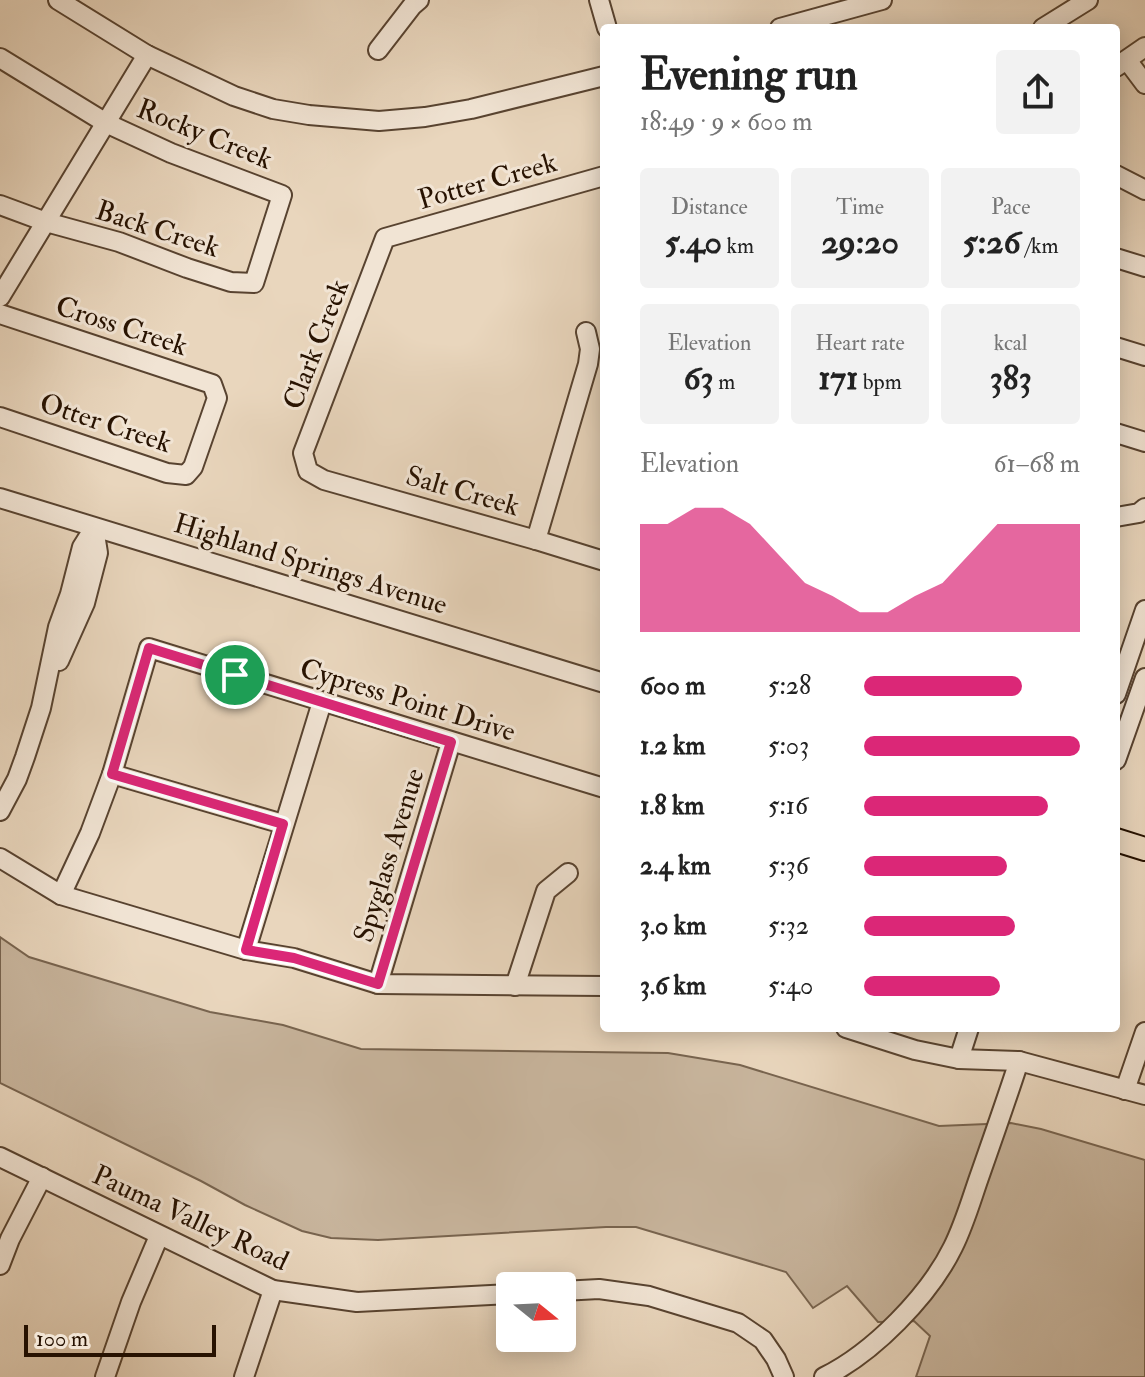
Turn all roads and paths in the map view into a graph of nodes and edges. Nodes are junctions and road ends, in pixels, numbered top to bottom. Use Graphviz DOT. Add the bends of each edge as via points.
graph roads {
  1 [pos="58,0"];
  2 [pos="419,0"];
  3 [pos="599,0"];
  4 [pos="882,0"];
  5 [pos="1088,0"];
  6 [pos="606,24"];
  7 [pos="795,24"];
  8 [pos="1049,24"];
  9 [pos="1145,47"];
  10 [pos="378,50"];
  11 [pos="147,55"];
  12 [pos="0,58"];
  13 [pos="1122,64"];
  14 [pos="600,77"];
  15 [pos="1145,84"];
  16 [pos="106,123"];
  17 [pos="600,177"];
  18 [pos="1120,177"];
  19 [pos="1145,190"];
  20 [pos="0,205"];
  21 [pos="46,222"];
  22 [pos="385,238"];
  23 [pos="1120,259"];
  24 [pos="1145,267"];
  25 [pos="254,283"];
  26 [pos="0,297"];
  27 [pos="0,314"];
  28 [pos="586,332"];
  29 [pos="1120,348"];
  30 [pos="1145,356"];
  31 [pos="0,417"];
  32 [pos="1120,434"];
  33 [pos="1145,442"];
  34 [pos="193,467"];
  35 [pos="308,471"];
  36 [pos="0,498"];
  37 [pos="1145,508"];
  38 [pos="1120,516"];
  39 [pos="94,528"];
  40 [pos="536,540"];
  41 [pos="600,560"];
  42 [pos="1145,610"];
  43 [pos="66,619"];
  44 [pos="1145,678"];
  45 [pos="600,682"];
  46 [pos="1120,682"];
  47 [pos="322,702"];
  48 [pos="451,742"];
  49 [pos="1120,749"];
  50 [pos="112,774"];
  51 [pos="600,787"];
  52 [pos="0,811"];
  53 [pos="283,824"];
  54 [pos="1120,841"];
  55 [pos="1145,849"];
  56 [pos="0,858"];
  57 [pos="568,873"];
  58 [pos="61,895"];
  59 [pos="246,950"];
  60 [pos="378,984"];
  61 [pos="515,986"];
  62 [pos="600,986"];
  63 [pos="859,1032"];
  64 [pos="968,1032"];
  65 [pos="1145,1032"];
  66 [pos="959,1059"];
  67 [pos="1019,1061"];
  68 [pos="1125,1090"];
  69 [pos="1145,1095"];
  70 [pos="0,1157"];
  71 [pos="42,1177"];
  72 [pos="159,1236"];
  73 [pos="0,1265"];
  74 [pos="273,1290"];
  75 [pos="576,1290"];
  76 [pos="496,1295"];
  77 [pos="105,1377"];
  78 [pos="244,1377"];
  79 [pos="784,1377"];
  80 [pos="824,1377"];
  1 -- 11 [label="street"];
  2 -- 10 [label="street"];
  3 -- 6 [label="street"];
  4 -- 7 [label="street"];
  5 -- 8 [label="street"];
  9 -- 13 [label="street"];
  11 -- 14 [label="street" via="273,109 379,121 471,109"];
  11 -- 16 [label="street"];
  12 -- 16 [label="street, Rocky Creek"];
  13 -- 15 [label="street"];
  16 -- 21 [label="street"];
  16 -- 25 [label="street, Rocky Creek" via="282,195"];
  17 -- 22 [label="street, Potter Creek"];
  18 -- 19 [label="street"];
  20 -- 21 [label="street, Back Creek"];
  21 -- 25 [label="street, Back Creek" via="231,282"];
  21 -- 26 [label="street"];
  22 -- 35 [label="street, Clark Creek" via="303,453"];
  23 -- 24 [label="street"];
  27 -- 34 [label="street, Cross Creek" via="212,384 217,398"];
  28 -- 40 [label="street" via="588,364"];
  29 -- 30 [label="street"];
  31 -- 34 [label="street, Otter Creek" via="167,473 186,475"];
  32 -- 33 [label="street"];
  35 -- 40 [label="street, Salt Creek"];
  36 -- 39 [label="street, Highland Springs Avenue"];
  37 -- 38 [label="street"];
  39 -- 43 [label="street" via="82,547"];
  39 -- 43 [label="street" via="98,553 85,603"];
  39 -- 45 [label="street, Highland Springs Avenue"];
  40 -- 41 [label="street, Salt Creek"];
  42 -- 46 [label="street"];
  43 -- 52 [label="street" via="17,779"];
  44 -- 49 [label="street"];
  47 -- 48 [label="street, Cypress Point Drive"];
  47 -- 50 [label="street, Cypress Point Drive" via="149,648"];
  47 -- 53 [label="street"];
  48 -- 51 [label="street, Cypress Point Drive"];
  48 -- 60 [label="street, Spyglass Avenue"];
  50 -- 53 [label="street"];
  50 -- 58 [label="street"];
  53 -- 59 [label="street"];
  54 -- 55 [label="main road"];
  56 -- 58 [label="street"];
  57 -- 61 [label="street" via="546,891"];
  58 -- 59 [label="street"];
  59 -- 60 [label="street" via="294,958"];
  60 -- 61 [label="street"];
  61 -- 62 [label="street"];
  63 -- 66 [label="street"];
  64 -- 66 [label="street"];
  65 -- 68 [label="street"];
  66 -- 67 [label="street"];
  67 -- 68 [label="street"];
  67 -- 80 [label="street" via="965,1219 939,1271 885,1335"];
  68 -- 69 [label="street"];
  70 -- 71 [label="street, Pauma Valley Road"];
  71 -- 72 [label="street, Pauma Valley Road"];
  71 -- 73 [label="street"];
  72 -- 74 [label="street, Pauma Valley Road"];
  72 -- 77 [label="street"];
  74 -- 76 [label="street, Pauma Valley Road" via="357,1302"];
  74 -- 78 [label="street"];
  75 -- 79 [label="street" via="649,1296 738,1323 763,1340"];
}
